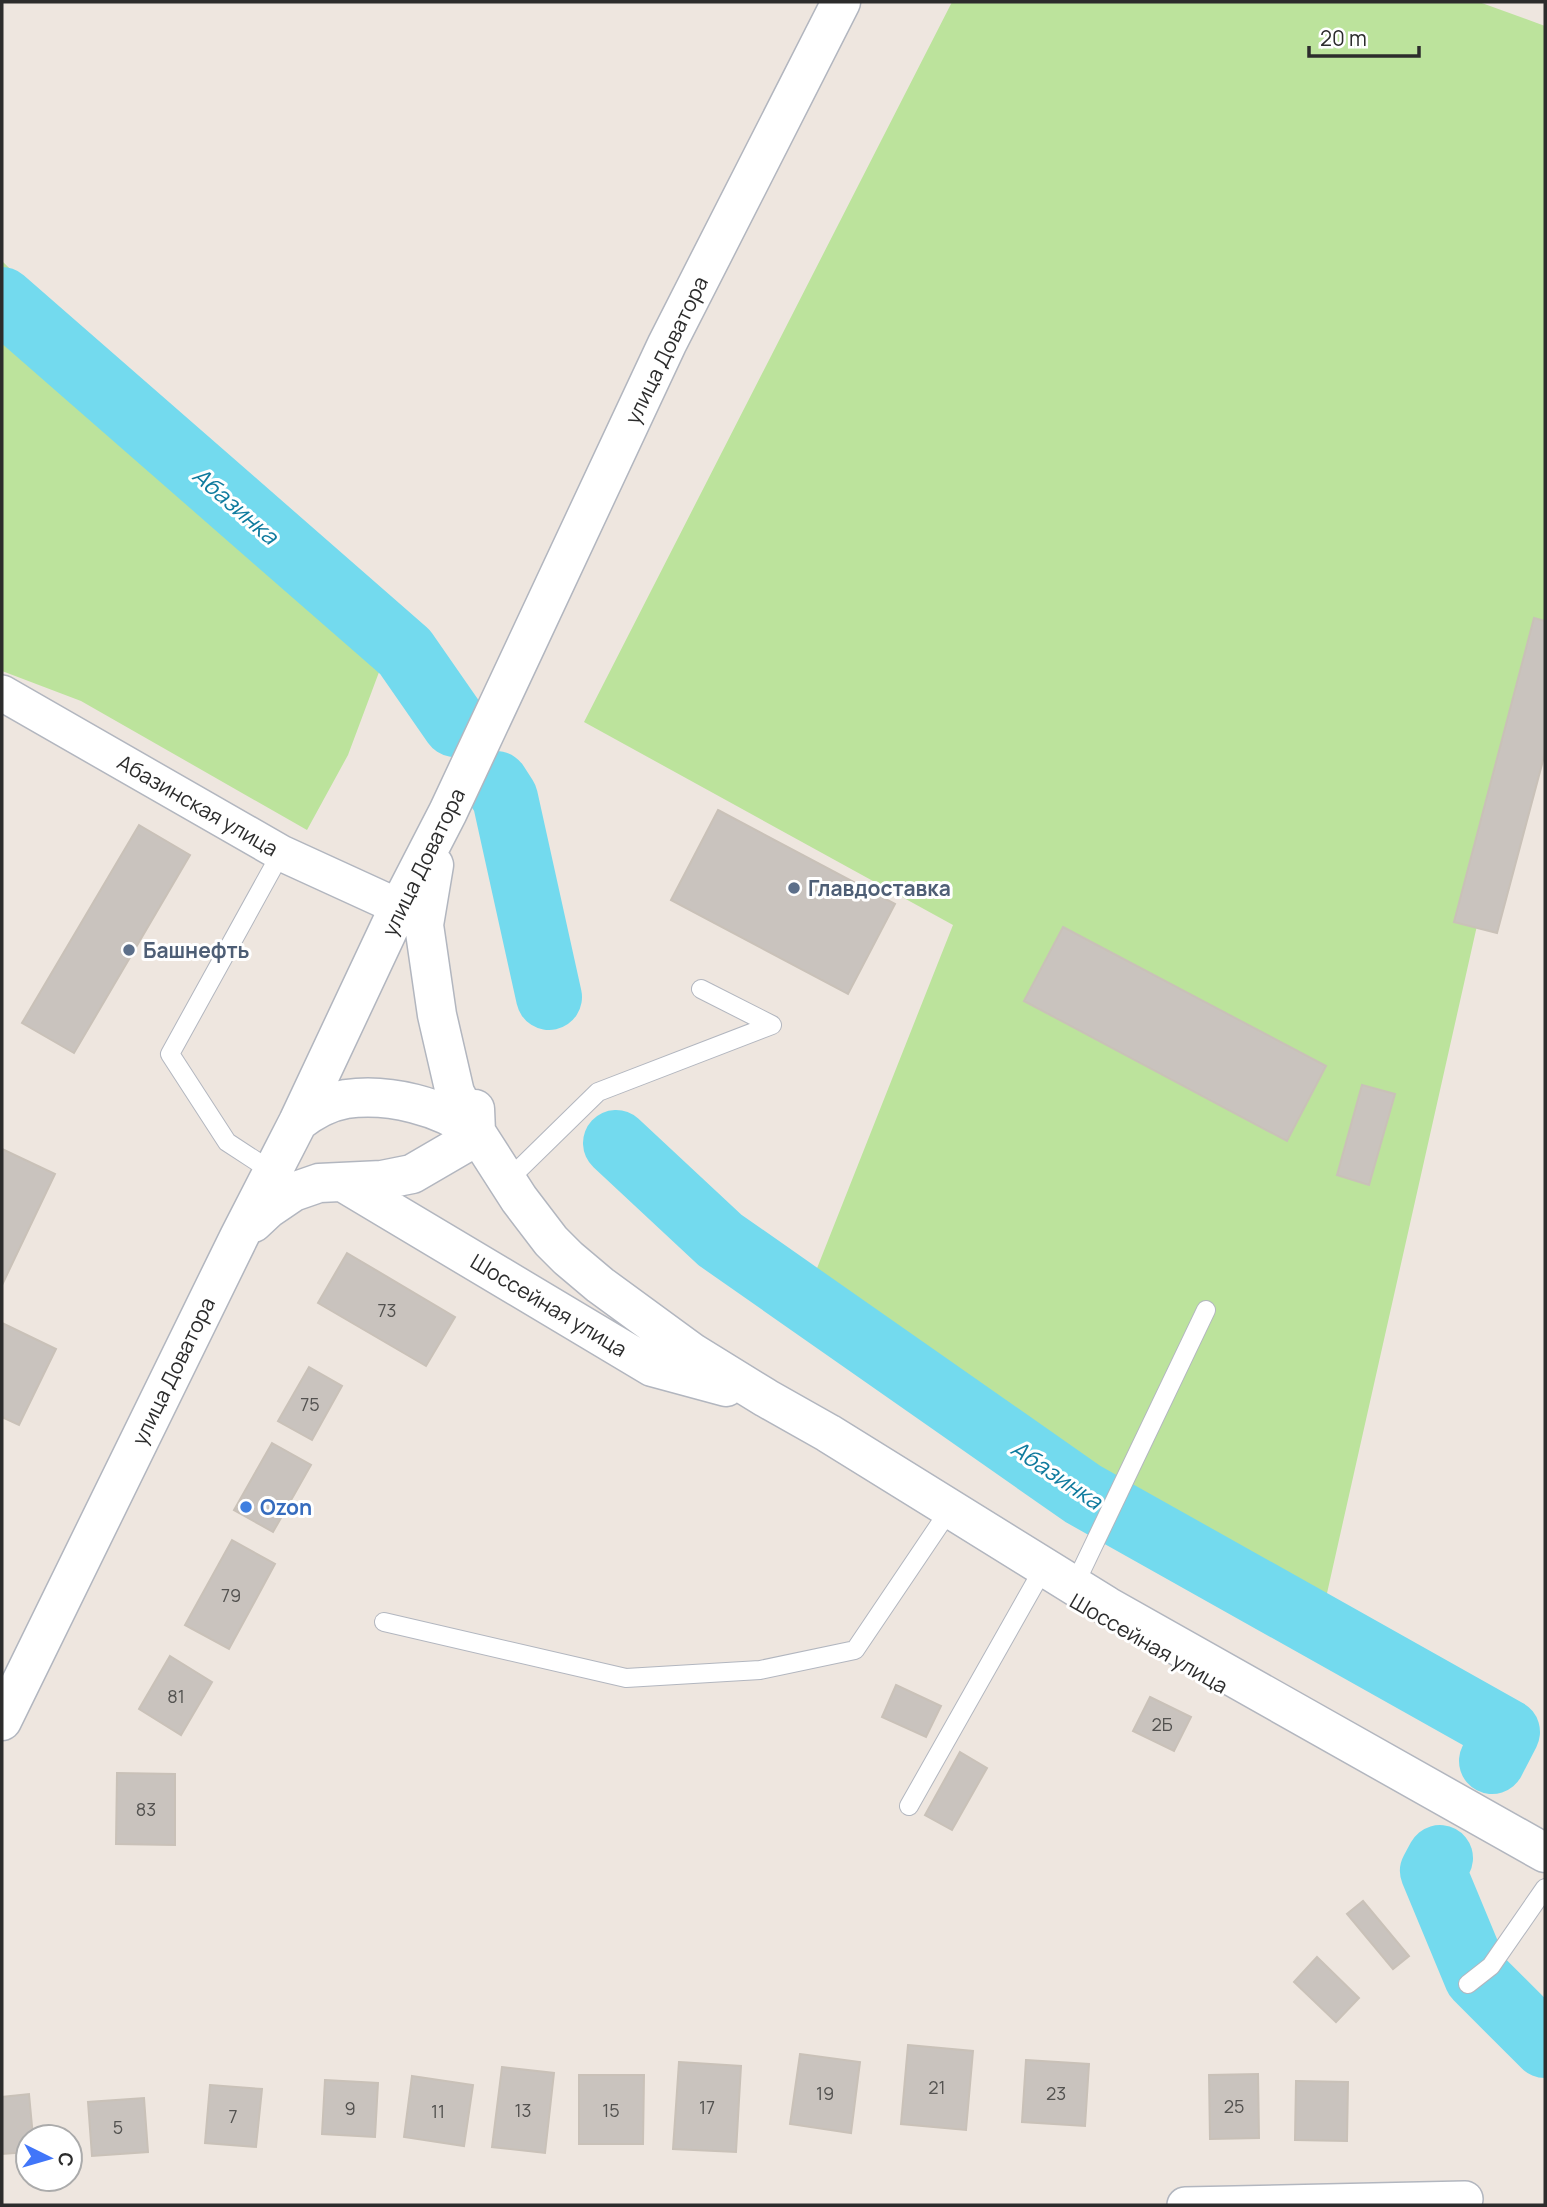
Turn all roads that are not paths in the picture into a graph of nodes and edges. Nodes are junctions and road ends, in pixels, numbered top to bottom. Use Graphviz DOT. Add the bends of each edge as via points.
graph roads {
  1 [pos="841,2"];
  2 [pos="2,693"];
  3 [pos="448,812"];
  4 [pos="281,853"];
  5 [pos="399,908"];
  6 [pos="701,989"];
  7 [pos="298,1122"];
  8 [pos="475,1132"];
  9 [pos="273,1172"];
  10 [pos="508,1181"];
  11 [pos="344,1183"];
  12 [pos="239,1237"];
  13 [pos="1206,1310"];
  14 [pos="766,1398"];
  15 [pos="944,1518"];
  16 [pos="1056,1582"];
  17 [pos="384,1622"];
  18 [pos="2,1721"];
  19 [pos="909,1806"];
  20 [pos="1545,1853"];
  21 [pos="1545,1868"];
  22 [pos="1545,1888"];
  23 [pos="1468,1984"];
  24 [pos="1465,2199"];
  25 [pos="1185,2205"];
  1 -- 3 [label="main road, улица Доватора" via="667,344"];
  2 -- 4 [label="street, Абазинская улица"];
  3 -- 5 [label="main road, улица Доватора"];
  3 -- 8 [label="main road" via="449,959 471,1075"];
  4 -- 5 [label="street, Абазинская улица"];
  4 -- 9 [label="lane" via="170,1054 227,1142"];
  5 -- 7 [label="main road, улица Доватора"];
  6 -- 10 [label="lane" via="772,1025 598,1092"];
  7 -- 8 [label="main road" via="313,1110 346,1099 381,1098 442,1111"];
  7 -- 9 [label="main road, улица Доватора"];
  8 -- 10 [label="main road, Шоссейная улица"];
  8 -- 11 [label="main road" via="467,1142 412,1174"];
  9 -- 12 [label="main road, улица Доватора"];
  10 -- 14 [label="main road, Шоссейная улица" via="551,1241 584,1272 693,1353"];
  11 -- 12 [label="main road" via="319,1183 293,1192"];
  11 -- 14 [label="main road, Шоссейная улица" via="652,1367"];
  12 -- 18 [label="main road, улица Доватора"];
  13 -- 16 [label="lane"];
  14 -- 15 [label="main road, Шоссейная улица" via="792,1423"];
  14 -- 16 [label="main road, Шоссейная улица" via="828,1433"];
  15 -- 16 [label="main road, Шоссейная улица"];
  15 -- 17 [label="lane" via="855,1650 760,1670 626,1678"];
  16 -- 19 [label="lane"];
  16 -- 20 [label="main road, Шоссейная улица"];
  16 -- 21 [label="main road, Шоссейная улица" via="1086,1608"];
  22 -- 23 [label="lane" via="1491,1966"];
  24 -- 25 [label="street"];
}
